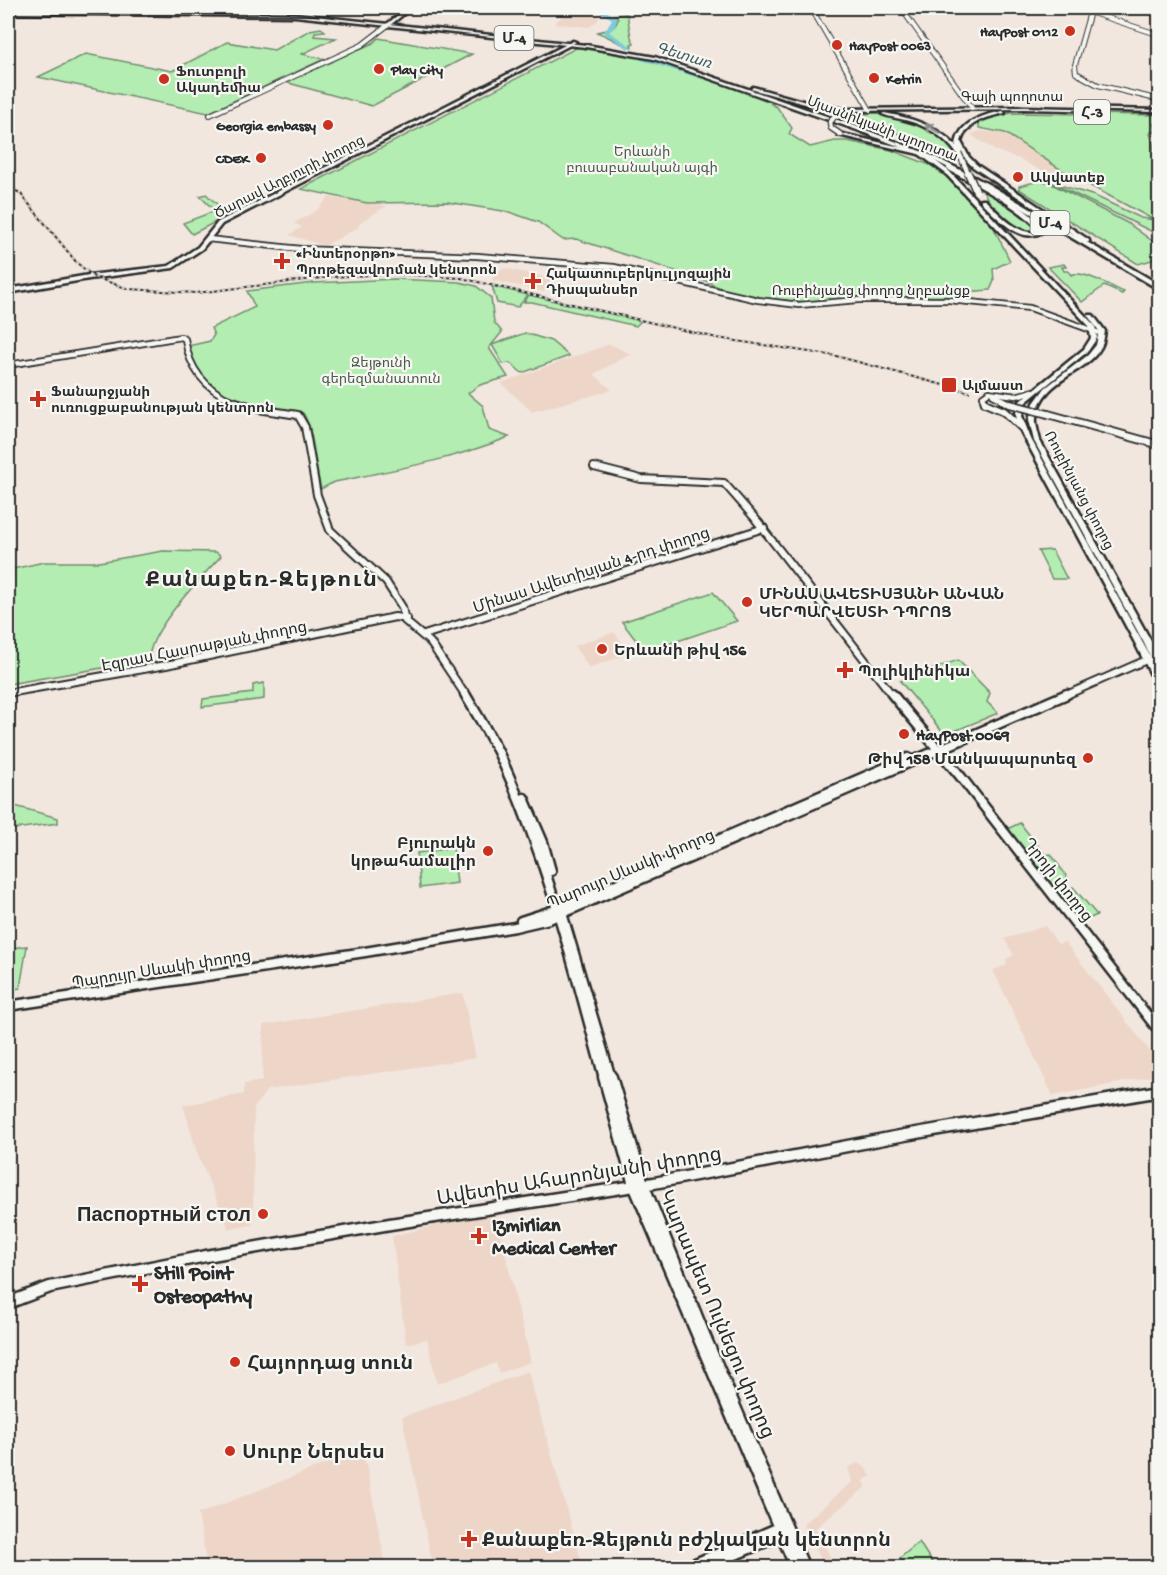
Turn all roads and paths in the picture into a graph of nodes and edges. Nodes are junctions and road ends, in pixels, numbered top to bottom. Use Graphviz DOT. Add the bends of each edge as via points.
graph roads {
  1 [pos="409,8"];
  2 [pos="811,8"];
  3 [pos="901,8"];
  4 [pos="1079,8"];
  5 [pos="1088,8"];
  6 [pos="8,10"];
  7 [pos="71,10"];
  8 [pos="1090,12"];
  9 [pos="389,24"];
  10 [pos="1160,35"];
  11 [pos="573,43"];
  12 [pos="751,89"];
  13 [pos="1160,100"];
  14 [pos="972,108"];
  15 [pos="867,110"];
  16 [pos="883,110"];
  17 [pos="850,112"];
  18 [pos="1160,112"];
  19 [pos="210,115"];
  20 [pos="902,117"];
  21 [pos="983,117"];
  22 [pos="958,141"];
  23 [pos="958,151"];
  24 [pos="921,153"];
  25 [pos="931,157"];
  26 [pos="983,201"];
  27 [pos="208,239"];
  28 [pos="1087,241"];
  29 [pos="1160,282"];
  30 [pos="1160,288"];
  31 [pos="8,291"];
  32 [pos="1098,333"];
  33 [pos="8,365"];
  34 [pos="1033,391"];
  35 [pos="984,397"];
  36 [pos="1020,406"];
  37 [pos="1034,409"];
  38 [pos="1021,427"];
  39 [pos="1160,445"];
  40 [pos="594,467"];
  41 [pos="763,528"];
  42 [pos="405,619"];
  43 [pos="425,635"];
  44 [pos="1152,655"];
  45 [pos="1160,670"];
  46 [pos="1160,684"];
  47 [pos="8,694"];
  48 [pos="937,748"];
  49 [pos="559,912"];
  50 [pos="8,1004"];
  51 [pos="1160,1032"];
  52 [pos="1160,1091"];
  53 [pos="639,1185"];
  54 [pos="8,1303"];
  55 [pos="783,1530"];
  56 [pos="686,1568"];
  57 [pos="703,1568"];
  58 [pos="796,1568"];
  59 [pos="804,1568"];
  1 -- 9 [label="main road"];
  2 -- 15 [label="street"];
  3 -- 14 [label="street"];
  4 -- 5 [label="street"];
  4 -- 8 [label="street"];
  6 -- 7 [label="highway, Մ-4"];
  7 -- 9 [label="highway, Մ-4" via="272,14"];
  8 -- 10 [label="street"];
  8 -- 13 [label="street" via="1076,73 1098,85"];
  9 -- 11 [label="highway, Մ-4"];
  9 -- 19 [label="street" via="362,45"];
  11 -- 12 [label="highway, Մ-4" via="655,58"];
  11 -- 27 [label="main road, Ծարավ Աղբյուրի փողոց" via="226,219"];
  12 -- 15 [label="main road" via="818,106"];
  12 -- 24 [label="highway, Մյասնիկյանի պողոտա / Մ-4"];
  12 -- 28 [label="highway, Մյասնիկյանի պողոտա / Մ-4" via="942,158"];
  14 -- 16 [label="main road, Գայի պողոտա / Հ-3"];
  14 -- 18 [label="main road, Գայի պողոտա / Հ-3"];
  14 -- 21 [label="main road" via="982,112"];
  15 -- 16 [label="main road, Գայի պողոտա / Հ-3"];
  15 -- 17 [label="main road"];
  16 -- 20 [label="main road"];
  17 -- 20 [label="main road"];
  17 -- 24 [label="main road, bridge" via="834,117 831,128 840,134"];
  18 -- 21 [label="main road, Գայի պողոտա / Հ-3" via="1024,110"];
  23 -- 20 [label="main road, one-way" via="928,124"];
  21 -- 22 [label="main road, Գայի պողոտա / Հ-3" via="964,129"];
  22 -- 23 [label="main road"];
  22 -- 28 [label="main road" via="975,166"];
  23 -- 26 [label="main road, bridge"];
  24 -- 25 [label="highway, Մյասնիկյանի պողոտա / Մ-4"];
  24 -- 32 [label="main road" via="965,189"];
  25 -- 26 [label="main road" via="1027,216 1042,231 1033,235 1018,231"];
  25 -- 30 [label="highway, Մյասնիկյանի պողոտա / Մ-4"];
  26 -- 32 [label="main road" via="1090,315"];
  27 -- 31 [label="main road, Ծարավ Աղբյուրի փողոց" via="178,263 161,270"];
  27 -- 32 [label="street, Ռուբինյանց փողոց նրբանցք" via="301,249 477,256 614,267 727,294 800,304 949,300 1030,308"];
  28 -- 29 [label="highway, Մյասնիկյանի պողոտա / Մ-4"];
  32 -- 34 [label="main road" via="1086,350"];
  32 -- 37 [label="main road" via="1100,344 1093,353 1047,389"];
  33 -- 42 [label="street, Կարապետ Ուլնեցու փողոց" via="160,340 185,345 188,360 206,384 232,402 298,415 305,427 310,464 329,528 386,583 404,607"];
  34 -- 35 [label="street" via="1016,396 992,392"];
  34 -- 36 [label="main road"];
  35 -- 38 [label="street"];
  35 -- 39 [label="street, bridge"];
  36 -- 37 [label="main road"];
  36 -- 38 [label="main road, Ռուբինյանց փողոց"];
  37 -- 44 [label="main road, Ռուբինյանց փողոց" via="1031,424 1036,441"];
  38 -- 44 [label="main road, Ռուբինյանց փողոց"];
  40 -- 41 [label="street, Դրոյի փողոց" via="640,479 724,483"];
  41 -- 43 [label="street, Մինաս Ավետիսյան 4-րդ փողոց"];
  41 -- 48 [label="street, Դրոյի փողոց"];
  42 -- 43 [label="street, Կարապետ Ուլնեցու փողոց"];
  42 -- 47 [label="street, Էզրաս Հասրաթյան փողոց" via="80,684"];
  43 -- 49 [label="street, Կարապետ Ուլնեցու փողոց" via="500,755 526,815"];
  44 -- 45 [label="main road, Ռուբինյանց փողոց"];
  44 -- 46 [label="main road, Ռուբինյանց փողոց"];
  44 -- 48 [label="street, Պարույր Սևակի փողոց"];
  48 -- 49 [label="street, Պարույր Սևակի փողոց"];
  48 -- 51 [label="street, Դրոյի փողոց"];
  49 -- 50 [label="street, Պարույր Սևակի փողոց" via="477,929"];
  49 -- 53 [label="street, Կարապետ Ուլնեցու փողոց"];
  52 -- 53 [label="street, Ավետիս Ահարոնյանի փողոց"];
  53 -- 54 [label="street, Ավետիս Ահարոնյանի փողոց" via="206,1256 50,1287"];
  53 -- 55 [label="street, Կարապետ Ուլնեցու փողոց"];
  55 -- 56 [label="street"];
  55 -- 57 [label="street"];
  55 -- 58 [label="street, Կարապետ Ուլնեցու փողոց"];
  55 -- 59 [label="street, Կարապետ Ուլնեցու փողոց"];
}
